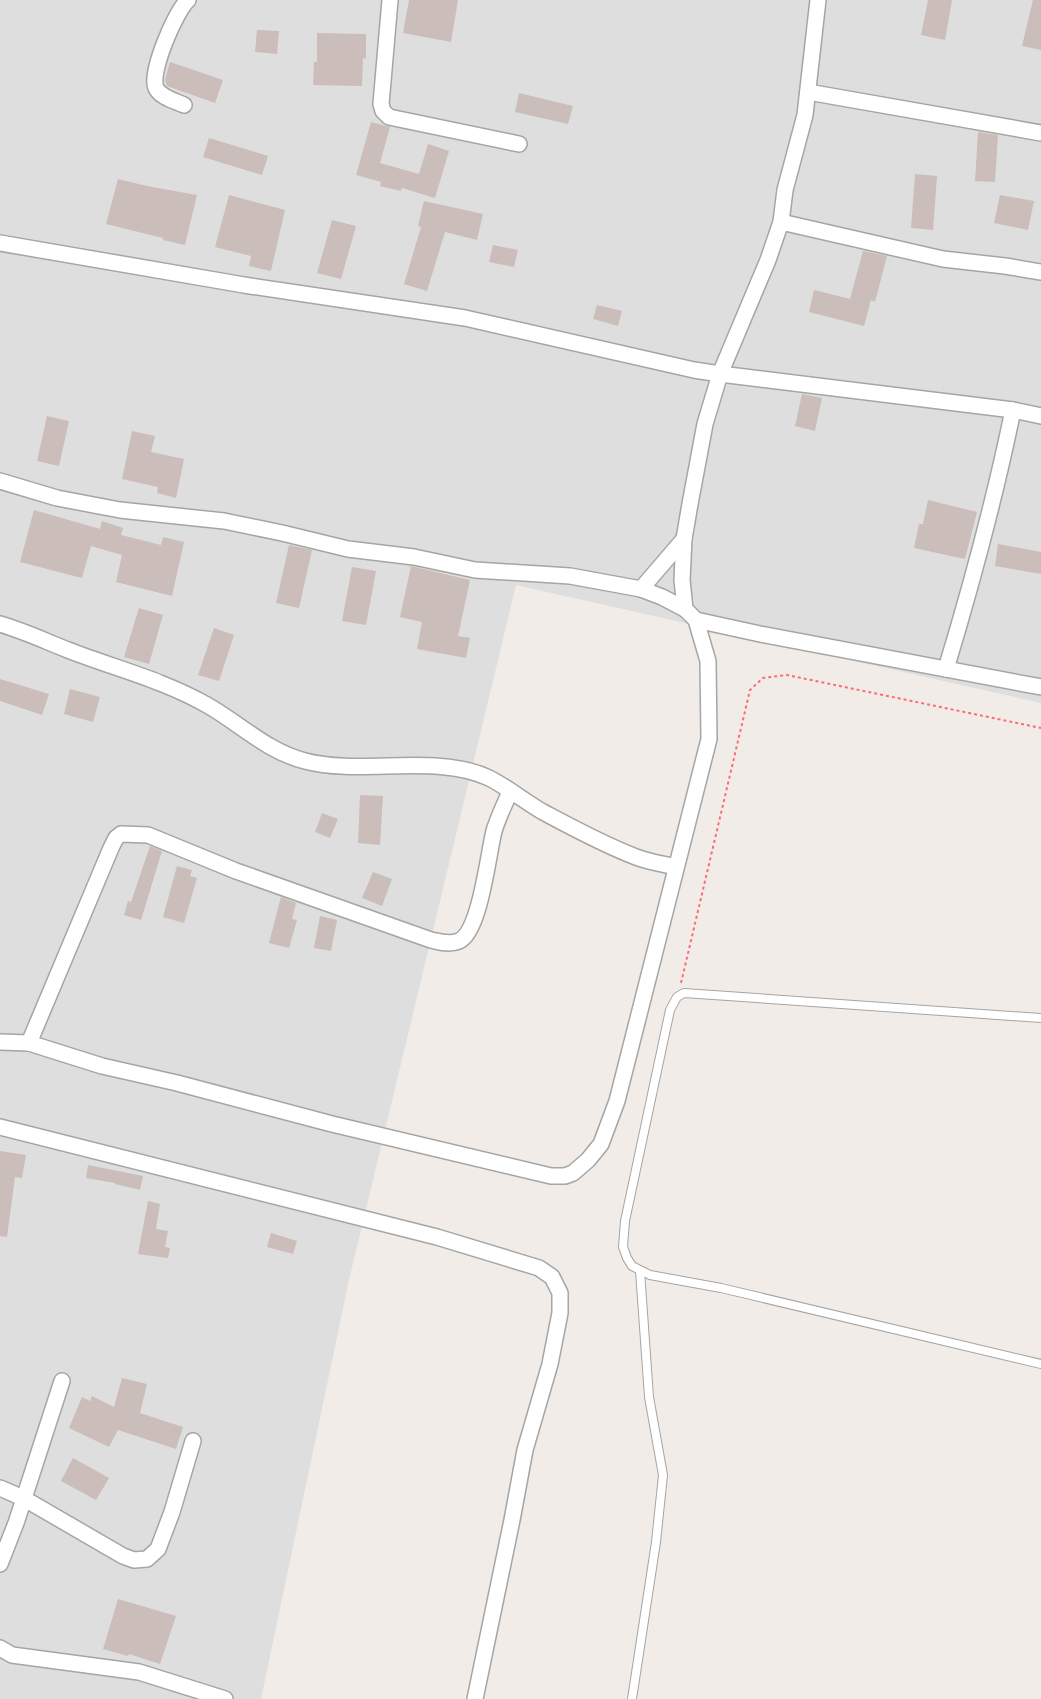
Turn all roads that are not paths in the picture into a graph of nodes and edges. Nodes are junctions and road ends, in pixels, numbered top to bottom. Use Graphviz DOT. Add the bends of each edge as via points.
graph roads {
  1 [pos="188,0"];
  2 [pos="390,0"];
  3 [pos="818,0"];
  4 [pos="808,92"];
  5 [pos="184,105"];
  6 [pos="1041,133"];
  7 [pos="519,144"];
  8 [pos="781,222"];
  9 [pos="0,243"];
  10 [pos="1041,272"];
  11 [pos="720,374"];
  12 [pos="1013,410"];
  13 [pos="1041,416"];
  14 [pos="0,481"];
  15 [pos="684,539"];
  16 [pos="641,589"];
  17 [pos="690,615"];
  18 [pos="0,624"];
  19 [pos="946,669"];
  20 [pos="1041,687"];
  21 [pos="510,792"];
  22 [pos="676,867"];
  23 [pos="1041,1018"];
  24 [pos="0,1042"];
  25 [pos="30,1043"];
  26 [pos="0,1127"];
  27 [pos="640,1271"];
  28 [pos="1041,1364"];
  29 [pos="62,1381"];
  30 [pos="193,1441"];
  31 [pos="0,1488"];
  32 [pos="23,1498"];
  33 [pos="0,1563"];
  34 [pos="0,1648"];
  35 [pos="225,1699"];
  36 [pos="475,1699"];
  37 [pos="632,1699"];
  1 -- 5 [label="street" via="165,44 154,79 161,95"];
  2 -- 7 [label="street" via="383,111 389,117"];
  3 -- 4 [label="street"];
  4 -- 6 [label="street"];
  4 -- 8 [label="street"];
  8 -- 10 [label="street" via="943,259"];
  8 -- 11 [label="street"];
  9 -- 11 [label="street" via="465,318"];
  11 -- 12 [label="street"];
  11 -- 15 [label="street" via="705,424"];
  12 -- 13 [label="street"];
  12 -- 19 [label="street" via="976,570"];
  14 -- 16 [label="street" via="57,498 282,532 348,549 475,570 570,576"];
  15 -- 16 [label="street"];
  15 -- 17 [label="street" via="682,580"];
  16 -- 17 [label="street"];
  17 -- 19 [label="street" via="760,634"];
  17 -- 22 [label="street" via="708,661 709,739"];
  18 -- 21 [label="street" via="181,691 302,761 462,770 488,778"];
  19 -- 20 [label="street"];
  21 -- 22 [label="street" via="628,854"];
  21 -- 25 [label="street" via="494,832 472,927 458,942 449,943 236,871 148,835 121,834 111,848"];
  22 -- 25 [label="street" via="607,1130 588,1160 566,1176 497,1164 332,1124 102,1066"];
  23 -- 27 [label="lane" via="684,993 677,997 670,1010 625,1221 623,1247 632,1266"];
  24 -- 25 [label="street"];
  26 -- 36 [label="street" via="437,1237 539,1268 552,1277 560,1293 558,1323 525,1450"];
  27 -- 28 [label="lane"];
  27 -- 37 [label="lane" via="649,1397 663,1475"];
  29 -- 32 [label="street"];
  30 -- 32 [label="street" via="158,1550 147,1559 123,1556"];
  31 -- 32 [label="street"];
  32 -- 33 [label="street"];
  34 -- 35 [label="street" via="12,1655 139,1672"];
}
